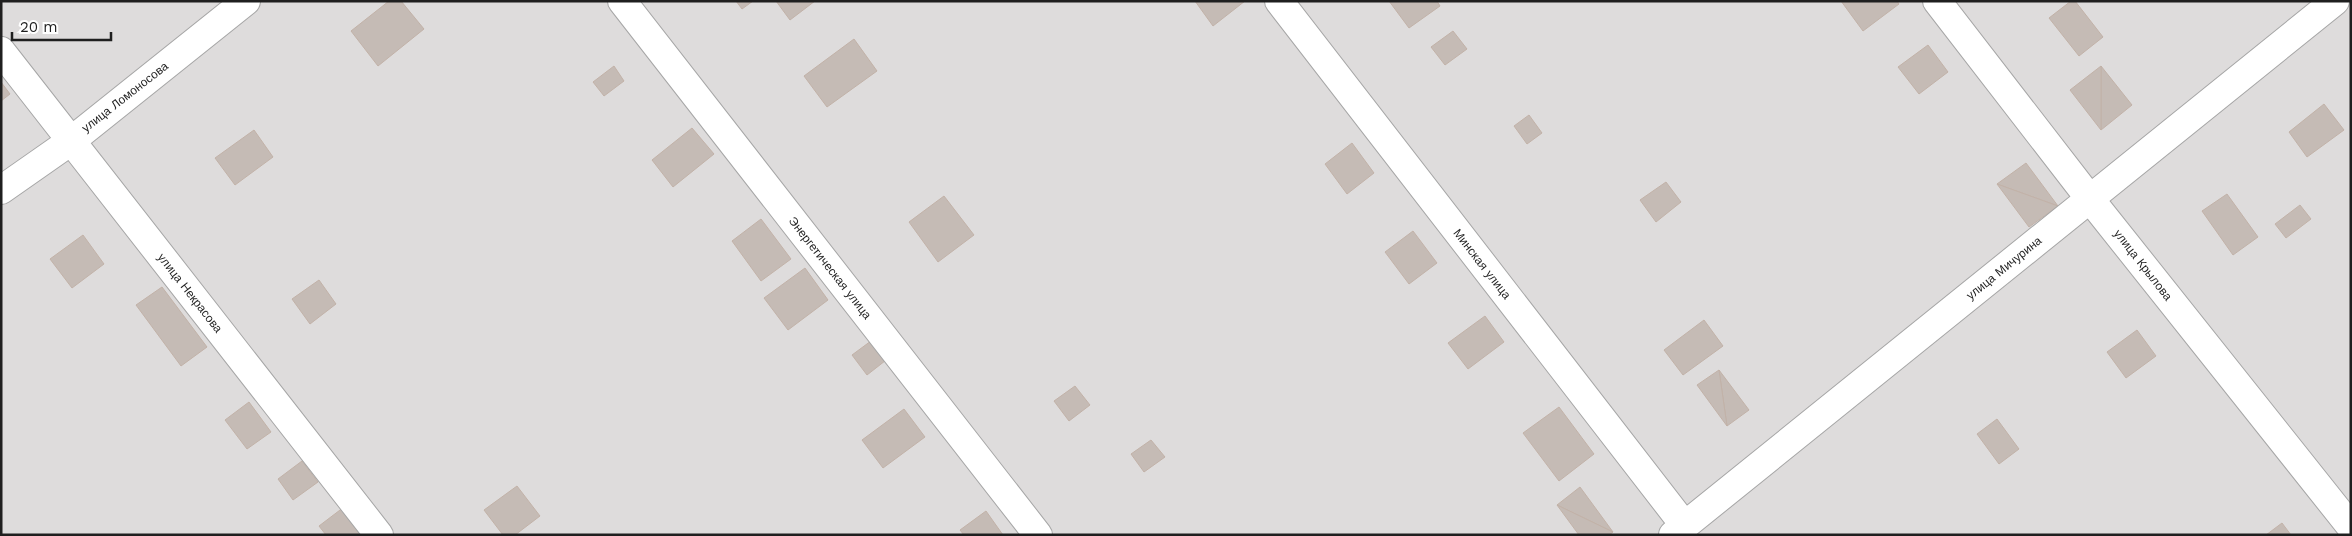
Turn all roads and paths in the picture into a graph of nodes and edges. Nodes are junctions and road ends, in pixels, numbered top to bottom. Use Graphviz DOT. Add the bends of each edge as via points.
graph roads {
  1 [pos="246,1"];
  2 [pos="622,1"];
  3 [pos="1279,1"];
  4 [pos="1938,1"];
  5 [pos="2334,1"];
  6 [pos="1,51"];
  7 [pos="70,141"];
  8 [pos="1,190"];
  9 [pos="2090,199"];
  10 [pos="2351,528"];
  11 [pos="1679,530"];
  12 [pos="379,535"];
  13 [pos="1038,535"];
  1 -- 7 [label="street, улица Ломоносова"];
  2 -- 13 [label="street, Энергетическая улица"];
  3 -- 11 [label="street, Минская улица"];
  4 -- 9 [label="street, улица Крылова"];
  5 -- 9 [label="street, улица Мичурина"];
  6 -- 7 [label="street, улица Некрасова"];
  7 -- 8 [label="street, улица Ломоносова"];
  7 -- 12 [label="street, улица Некрасова"];
  9 -- 10 [label="street, улица Крылова"];
  9 -- 11 [label="street, улица Мичурина"];
}
